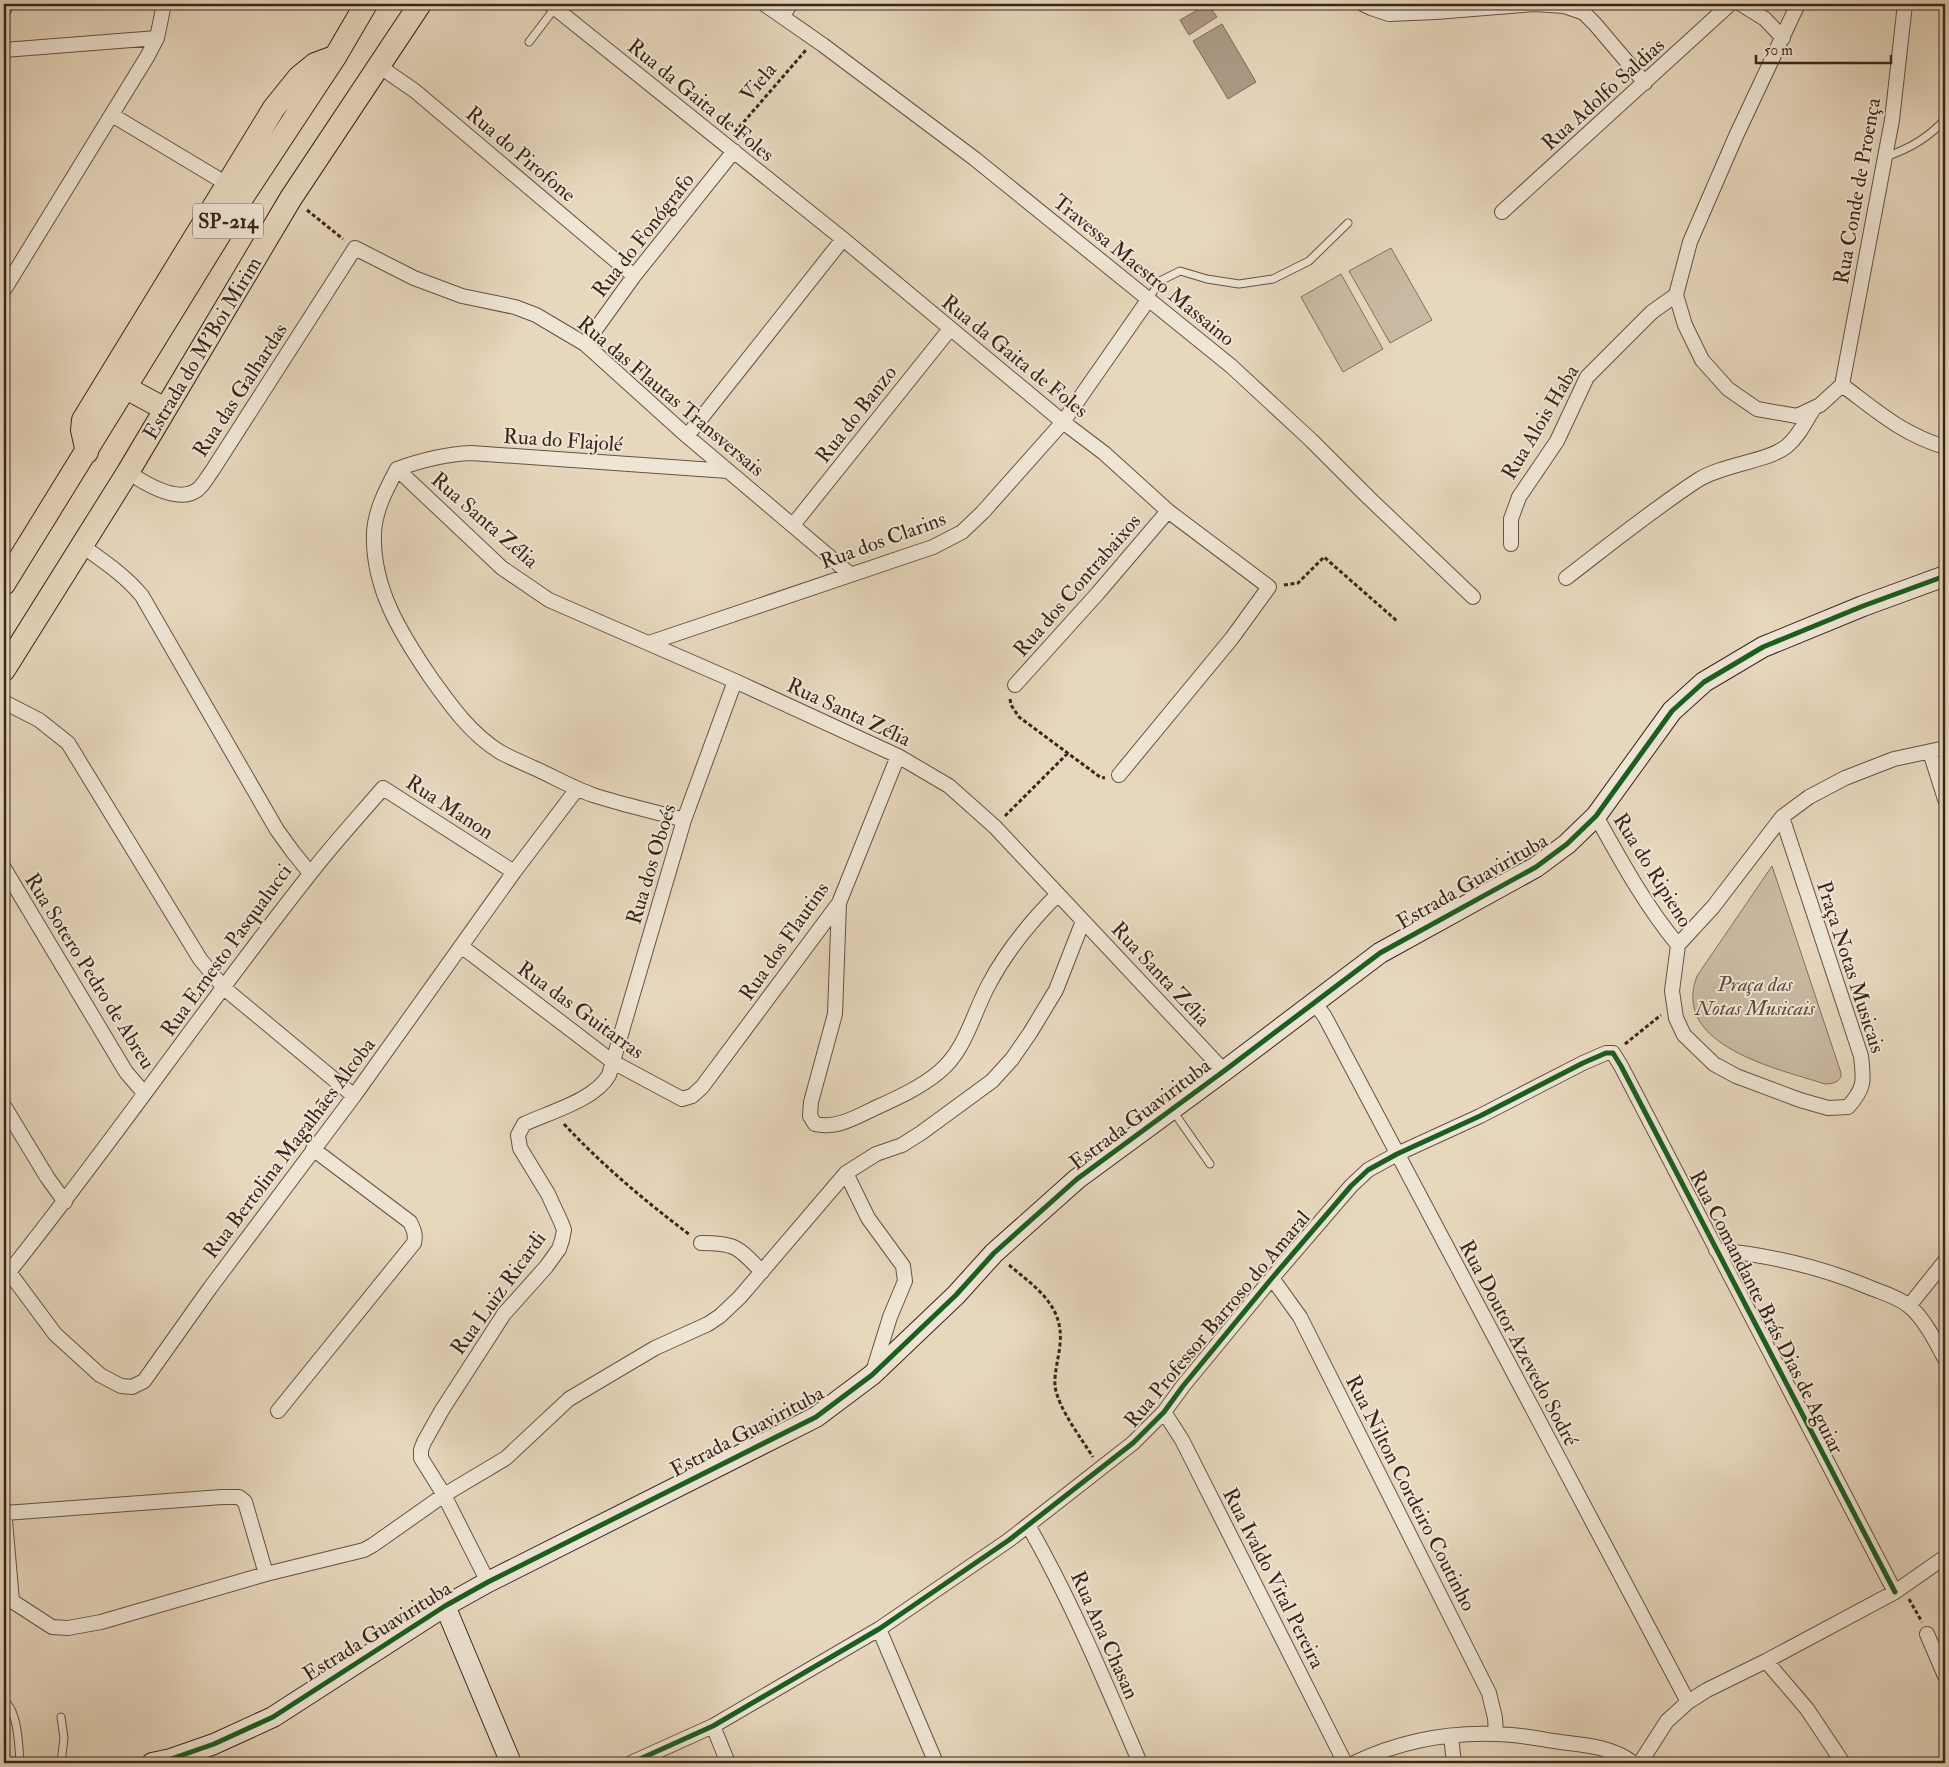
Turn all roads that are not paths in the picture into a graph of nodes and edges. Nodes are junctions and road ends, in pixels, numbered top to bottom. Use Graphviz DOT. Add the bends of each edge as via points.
graph roads {
  1 [pos="6,4"];
  2 [pos="164,4"];
  3 [pos="366,4"];
  4 [pos="420,4"];
  5 [pos="764,4"];
  6 [pos="794,4"];
  7 [pos="1363,4"];
  8 [pos="1535,4"];
  9 [pos="1730,4"];
  10 [pos="1742,4"];
  11 [pos="1798,4"];
  12 [pos="1905,4"];
  13 [pos="553,6"];
  14 [pos="4,10"];
  15 [pos="786,18"];
  16 [pos="157,38"];
  17 [pos="1782,38"];
  18 [pos="528,42"];
  19 [pos="4,50"];
  20 [pos="335,57"];
  21 [pos="379,66"];
  22 [pos="1645,83"];
  23 [pos="112,115"];
  24 [pos="1945,119"];
  25 [pos="729,148"];
  26 [pos="1884,158"];
  27 [pos="227,184"];
  28 [pos="1502,212"];
  29 [pos="1348,223"];
  30 [pos="843,239"];
  31 [pos="355,248"];
  32 [pos="634,276"];
  33 [pos="4,290"];
  34 [pos="1676,295"];
  35 [pos="1148,300"];
  36 [pos="950,328"];
  37 [pos="584,344"];
  38 [pos="1842,385"];
  39 [pos="126,388"];
  40 [pos="1814,408"];
  41 [pos="165,409"];
  42 [pos="1063,422"];
  43 [pos="687,436"];
  44 [pos="1945,447"];
  45 [pos="87,452"];
  46 [pos="397,469"];
  47 [pos="728,471"];
  48 [pos="128,472"];
  49 [pos="1168,510"];
  50 [pos="794,525"];
  51 [pos="1511,544"];
  52 [pos="82,545"];
  53 [pos="850,574"];
  54 [pos="1945,576"];
  55 [pos="1566,578"];
  56 [pos="4,584"];
  57 [pos="1473,597"];
  58 [pos="649,643"];
  59 [pos="4,670"];
  60 [pos="735,681"];
  61 [pos="1016,685"];
  62 [pos="4,702"];
  63 [pos="1945,748"];
  64 [pos="1930,752"];
  65 [pos="898,756"];
  66 [pos="1119,775"];
  67 [pos="577,789"];
  68 [pos="1945,799"];
  69 [pos="1596,816"];
  70 [pos="1782,817"];
  71 [pos="684,820"];
  72 [pos="4,868"];
  73 [pos="514,872"];
  74 [pos="310,873"];
  75 [pos="1058,894"];
  76 [pos="839,904"];
  77 [pos="1083,921"];
  78 [pos="1678,945"];
  79 [pos="462,946"];
  80 [pos="224,988"];
  81 [pos="1314,1002"];
  82 [pos="1609,1053"];
  83 [pos="613,1062"];
  84 [pos="1224,1071"];
  85 [pos="144,1094"];
  86 [pos="354,1096"];
  87 [pos="682,1099"];
  88 [pos="4,1106"];
  89 [pos="1171,1109"];
  90 [pos="313,1149"];
  91 [pos="1397,1154"];
  92 [pos="1210,1164"];
  93 [pos="846,1173"];
  94 [pos="65,1202"];
  95 [pos="701,1243"];
  96 [pos="1716,1250"];
  97 [pos="1945,1261"];
  98 [pos="762,1272"];
  99 [pos="6,1273"];
  100 [pos="1272,1278"];
  101 [pos="1909,1306"];
  102 [pos="1945,1359"];
  103 [pos="872,1375"];
  104 [pos="278,1411"];
  105 [pos="1164,1412"];
  106 [pos="444,1496"];
  107 [pos="4,1511"];
  108 [pos="1028,1525"];
  109 [pos="1945,1557"];
  110 [pos="266,1574"];
  111 [pos="488,1582"];
  112 [pos="1898,1590"];
  113 [pos="8,1602"];
  114 [pos="445,1606"];
  115 [pos="879,1629"];
  116 [pos="1927,1634"];
  117 [pos="1766,1661"];
  118 [pos="1945,1676"];
  119 [pos="4,1701"];
  120 [pos="1688,1702"];
  121 [pos="61,1717"];
  122 [pos="713,1726"];
  123 [pos="1496,1734"];
  124 [pos="1451,1736"];
  125 [pos="20,1763"];
  126 [pos="61,1763"];
  127 [pos="152,1763"];
  128 [pos="511,1763"];
  129 [pos="631,1763"];
  130 [pos="728,1763"];
  131 [pos="936,1763"];
  132 [pos="1140,1763"];
  133 [pos="1345,1763"];
  134 [pos="1354,1763"];
  135 [pos="1454,1763"];
  136 [pos="1633,1763"];
  137 [pos="1640,1763"];
  138 [pos="1844,1763"];
  1 -- 14 [label="street"];
  2 -- 16 [label="street"];
  3 -- 20 [label="main road, Estrada do M'Boi Mirim / SP-214"];
  4 -- 21 [label="main road, Estrada do M'Boi Mirim / SP-214"];
  5 -- 15 [label="street, Travessa Maestro Massaino"];
  6 -- 15 [label="lane"];
  7 -- 8 [label="street" via="1389,14"];
  8 -- 22 [label="street" via="1564,6 1584,13"];
  9 -- 22 [label="street, Rua Adolfo Saldias"];
  10 -- 17 [label="street" via="1765,19"];
  11 -- 17 [label="street"];
  12 -- 26 [label="street, Rua Conde de Proença" via="1892,120"];
  13 -- 18 [label="lane"];
  13 -- 25 [label="street, Rua da Gaita de Foles"];
  15 -- 35 [label="street, Travessa Maestro Massaino" via="975,159"];
  16 -- 19 [label="street"];
  16 -- 23 [label="street"];
  17 -- 34 [label="street" via="1690,242"];
  20 -- 27 [label="main road" via="315,64 299,77 274,108"];
  20 -- 39 [label="main road, Estrada do M'Boi Mirim / SP-214" via="244,195"];
  21 -- 32 [label="street, Rua do Pirofone" via="416,91"];
  21 -- 41 [label="main road, Estrada do M'Boi Mirim / SP-214" via="291,198"];
  22 -- 28 [label="street, Rua Adolfo Saldias"];
  23 -- 27 [label="street"];
  23 -- 33 [label="street"];
  24 -- 26 [label="lane" via="1908,150"];
  25 -- 30 [label="street, Rua da Gaita de Foles"];
  25 -- 32 [label="street, Rua do Fonógrafo"];
  26 -- 38 [label="street, Rua Conde de Proença"];
  27 -- 45 [label="main road" via="83,420"];
  29 -- 35 [label="lane" via="1309,261 1273,278 1239,284 1180,271 1160,281"];
  30 -- 36 [label="street, Rua da Gaita de Foles"];
  30 -- 43 [label="street"];
  31 -- 37 [label="street, Rua das Flautas Transversais" via="422,281 462,296 515,307 536,315"];
  31 -- 48 [label="street, Rua das Galhardas" via="197,490 187,494 167,493"];
  32 -- 37 [label="street, Rua do Fonógrafo"];
  34 -- 40 [label="street" via="1685,326 1702,360 1728,389 1756,409 1797,416"];
  34 -- 51 [label="street, Rua Alois Haba" via="1652,312 1587,377 1557,441 1519,497 1511,519"];
  35 -- 42 [label="street, Rua dos Clarins"];
  35 -- 57 [label="street, Travessa Maestro Massaino" via="1231,366"];
  36 -- 42 [label="street, Rua da Gaita de Foles"];
  36 -- 50 [label="street, Rua do Banzo"];
  37 -- 43 [label="street, Rua das Flautas Transversais"];
  38 -- 40 [label="street"];
  38 -- 44 [label="street" via="1897,427"];
  39 -- 41 [label="main road"];
  39 -- 45 [label="main road, Estrada do M'Boi Mirim / SP-214"];
  40 -- 55 [label="street" via="1787,446 1701,479"];
  41 -- 48 [label="main road, Estrada do M'Boi Mirim / SP-214"];
  42 -- 49 [label="street, Rua da Gaita de Foles" via="1104,453"];
  42 -- 53 [label="street, Rua dos Clarins" via="962,532 933,547"];
  43 -- 47 [label="street, Rua das Flautas Transversais"];
  45 -- 56 [label="main road, Estrada do M'Boi Mirim / SP-214"];
  46 -- 47 [label="street, Rua do Flajolé" via="441,455 471,453"];
  46 -- 58 [label="street, Rua Santa Zélia" via="502,568 549,600"];
  46 -- 67 [label="street" via="386,488 374,532 378,572 397,627 456,714 475,733 500,752"];
  47 -- 50 [label="street, Rua das Flautas Transversais"];
  48 -- 52 [label="main road, Estrada do M'Boi Mirim / SP-214"];
  49 -- 61 [label="street, Rua dos Contrabaixos"];
  49 -- 66 [label="street, Rua da Gaita de Foles" via="1269,587 1232,638"];
  50 -- 53 [label="street, Rua das Flautas Transversais"];
  52 -- 59 [label="main road, Estrada do M'Boi Mirim / SP-214"];
  52 -- 74 [label="street, Rua Ernesto Pasqualucci" via="117,570 142,596 277,830"];
  53 -- 58 [label="street, Rua dos Clarins"];
  54 -- 69 [label="street, Estrada Guavirituba" via="1764,647 1704,682 1672,711"];
  58 -- 60 [label="street, Rua Santa Zélia"];
  60 -- 65 [label="street, Rua Santa Zélia"];
  60 -- 71 [label="street, Rua dos Oboés"];
  62 -- 80 [label="street" via="39,720 68,743 200,959"];
  63 -- 64 [label="street"];
  64 -- 68 [label="street"];
  64 -- 70 [label="street" via="1894,759 1845,778 1809,797"];
  65 -- 75 [label="street, Rua Santa Zélia" via="949,786 995,826"];
  65 -- 76 [label="street, Rua dos Flautins"];
  67 -- 71 [label="street"];
  67 -- 73 [label="street, Rua Bertolina Magalhães Alcoba"];
  69 -- 78 [label="street, Rua do Ripieno" via="1628,876"];
  69 -- 81 [label="street, Estrada Guavirituba" via="1567,844 1536,867 1380,952"];
  70 -- 78 [label="street" via="1714,907"];
  70 -- 78 [label="street, Praça Notas Musicais" via="1861,1056 1864,1080 1859,1095 1848,1107 1828,1108 1736,1076 1714,1064 1684,1035 1676,1018 1672,991"];
  71 -- 83 [label="street, Rua dos Oboés"];
  72 -- 85 [label="street, Rua Sotero Pedro de Abreu" via="126,1072"];
  73 -- 74 [label="street, Rua Manon" via="383,788"];
  73 -- 79 [label="street, Rua Bertolina Magalhães Alcoba"];
  74 -- 80 [label="street, Rua Ernesto Pasqualucci"];
  75 -- 76 [label="street" via="1026,927 1007,954 988,985 958,1051 940,1072 851,1120 831,1125 815,1124 810,1116 811,1102 835,1014"];
  75 -- 77 [label="street, Rua Santa Zélia"];
  76 -- 87 [label="street, Rua dos Flautins" via="702,1087 692,1096"];
  77 -- 84 [label="street, Rua Santa Zélia"];
  77 -- 93 [label="street" via="1056,990 1012,1059 992,1081 902,1145 876,1154"];
  79 -- 83 [label="street, Rua das Guitarras"];
  79 -- 86 [label="street, Rua Bertolina Magalhães Alcoba"];
  80 -- 85 [label="street, Rua Ernesto Pasqualucci"];
  80 -- 86 [label="street"];
  81 -- 84 [label="street, Estrada Guavirituba"];
  81 -- 91 [label="street, Rua Doutor Azevedo Sodré"];
  82 -- 91 [label="street, Rua Professor Barroso do Amaral"];
  82 -- 96 [label="street, Rua Comandante Brás Dias de Aguiar" via="1626,1075"];
  83 -- 87 [label="street, Rua das Guitarras"];
  83 -- 106 [label="street, Rua Luiz Ricardi" via="605,1083 594,1093 524,1124 518,1135 518,1142 561,1222 564,1230 562,1240 546,1267 504,1314 424,1442 420,1458"];
  84 -- 89 [label="street, Estrada Guavirituba"];
  85 -- 94 [label="street, Rua Ernesto Pasqualucci"];
  86 -- 90 [label="street, Rua Bertolina Magalhães Alcoba"];
  88 -- 94 [label="street"];
  89 -- 92 [label="lane"];
  89 -- 103 [label="street, Estrada Guavirituba" via="1077,1180 994,1253 956,1295"];
  90 -- 99 [label="street, Rua Bertolina Magalhães Alcoba" via="144,1381 132,1387 121,1386 100,1375 74,1352 55,1334"];
  90 -- 104 [label="street" via="410,1222 415,1237 414,1243"];
  91 -- 100 [label="street, Rua Professor Barroso do Amaral" via="1368,1170 1351,1186"];
  91 -- 120 [label="street, Rua Doutor Azevedo Sodré"];
  93 -- 98 [label="street"];
  93 -- 103 [label="street" via="868,1218 903,1266 905,1274"];
  94 -- 99 [label="street, Rua Ernesto Pasqualucci"];
  95 -- 98 [label="street" via="731,1244"];
  96 -- 101 [label="street" via="1754,1254 1840,1275"];
  96 -- 112 [label="street, Rua Comandante Brás Dias de Aguiar"];
  97 -- 101 [label="street"];
  98 -- 106 [label="street" via="720,1316 655,1348 569,1399 506,1458"];
  100 -- 105 [label="street, Rua Professor Barroso do Amaral"];
  100 -- 123 [label="street, Rua Nilton Cordeiro Coutinho" via="1300,1317 1490,1693"];
  101 -- 102 [label="street"];
  103 -- 111 [label="street, Estrada Guavirituba" via="816,1417"];
  105 -- 108 [label="street, Rua Professor Barroso do Amaral" via="1133,1443"];
  105 -- 133 [label="street, Rua Ivaldo Vital Pereira" via="1182,1440"];
  106 -- 110 [label="street" via="364,1550"];
  106 -- 111 [label="street, Rua Luiz Ricardi"];
  107 -- 110 [label="street" via="239,1497 245,1502"];
  107 -- 113 [label="street"];
  108 -- 115 [label="street, Rua Professor Barroso do Amaral"];
  108 -- 132 [label="street, Rua Ana Chasan" via="1081,1627"];
  109 -- 112 [label="street"];
  110 -- 113 [label="street" via="101,1622 68,1628 52,1626"];
  111 -- 114 [label="street, Estrada Guavirituba"];
  112 -- 117 [label="street"];
  114 -- 127 [label="street, Estrada Guavirituba" via="273,1717 214,1744"];
  114 -- 128 [label="street"];
  115 -- 122 [label="street, Rua Professor Barroso do Amaral"];
  115 -- 131 [label="street"];
  116 -- 118 [label="street"];
  117 -- 120 [label="street"];
  117 -- 138 [label="street" via="1807,1709"];
  119 -- 125 [label="lane" via="13,1713"];
  120 -- 137 [label="street" via="1667,1721"];
  121 -- 126 [label="lane" via="64,1738"];
  122 -- 129 [label="street, Rua Professor Barroso do Amaral"];
  122 -- 130 [label="street"];
  123 -- 124 [label="street"];
  123 -- 136 [label="street" via="1595,1747 1624,1756"];
  124 -- 134 [label="street" via="1397,1746"];
  124 -- 135 [label="street"];
}
